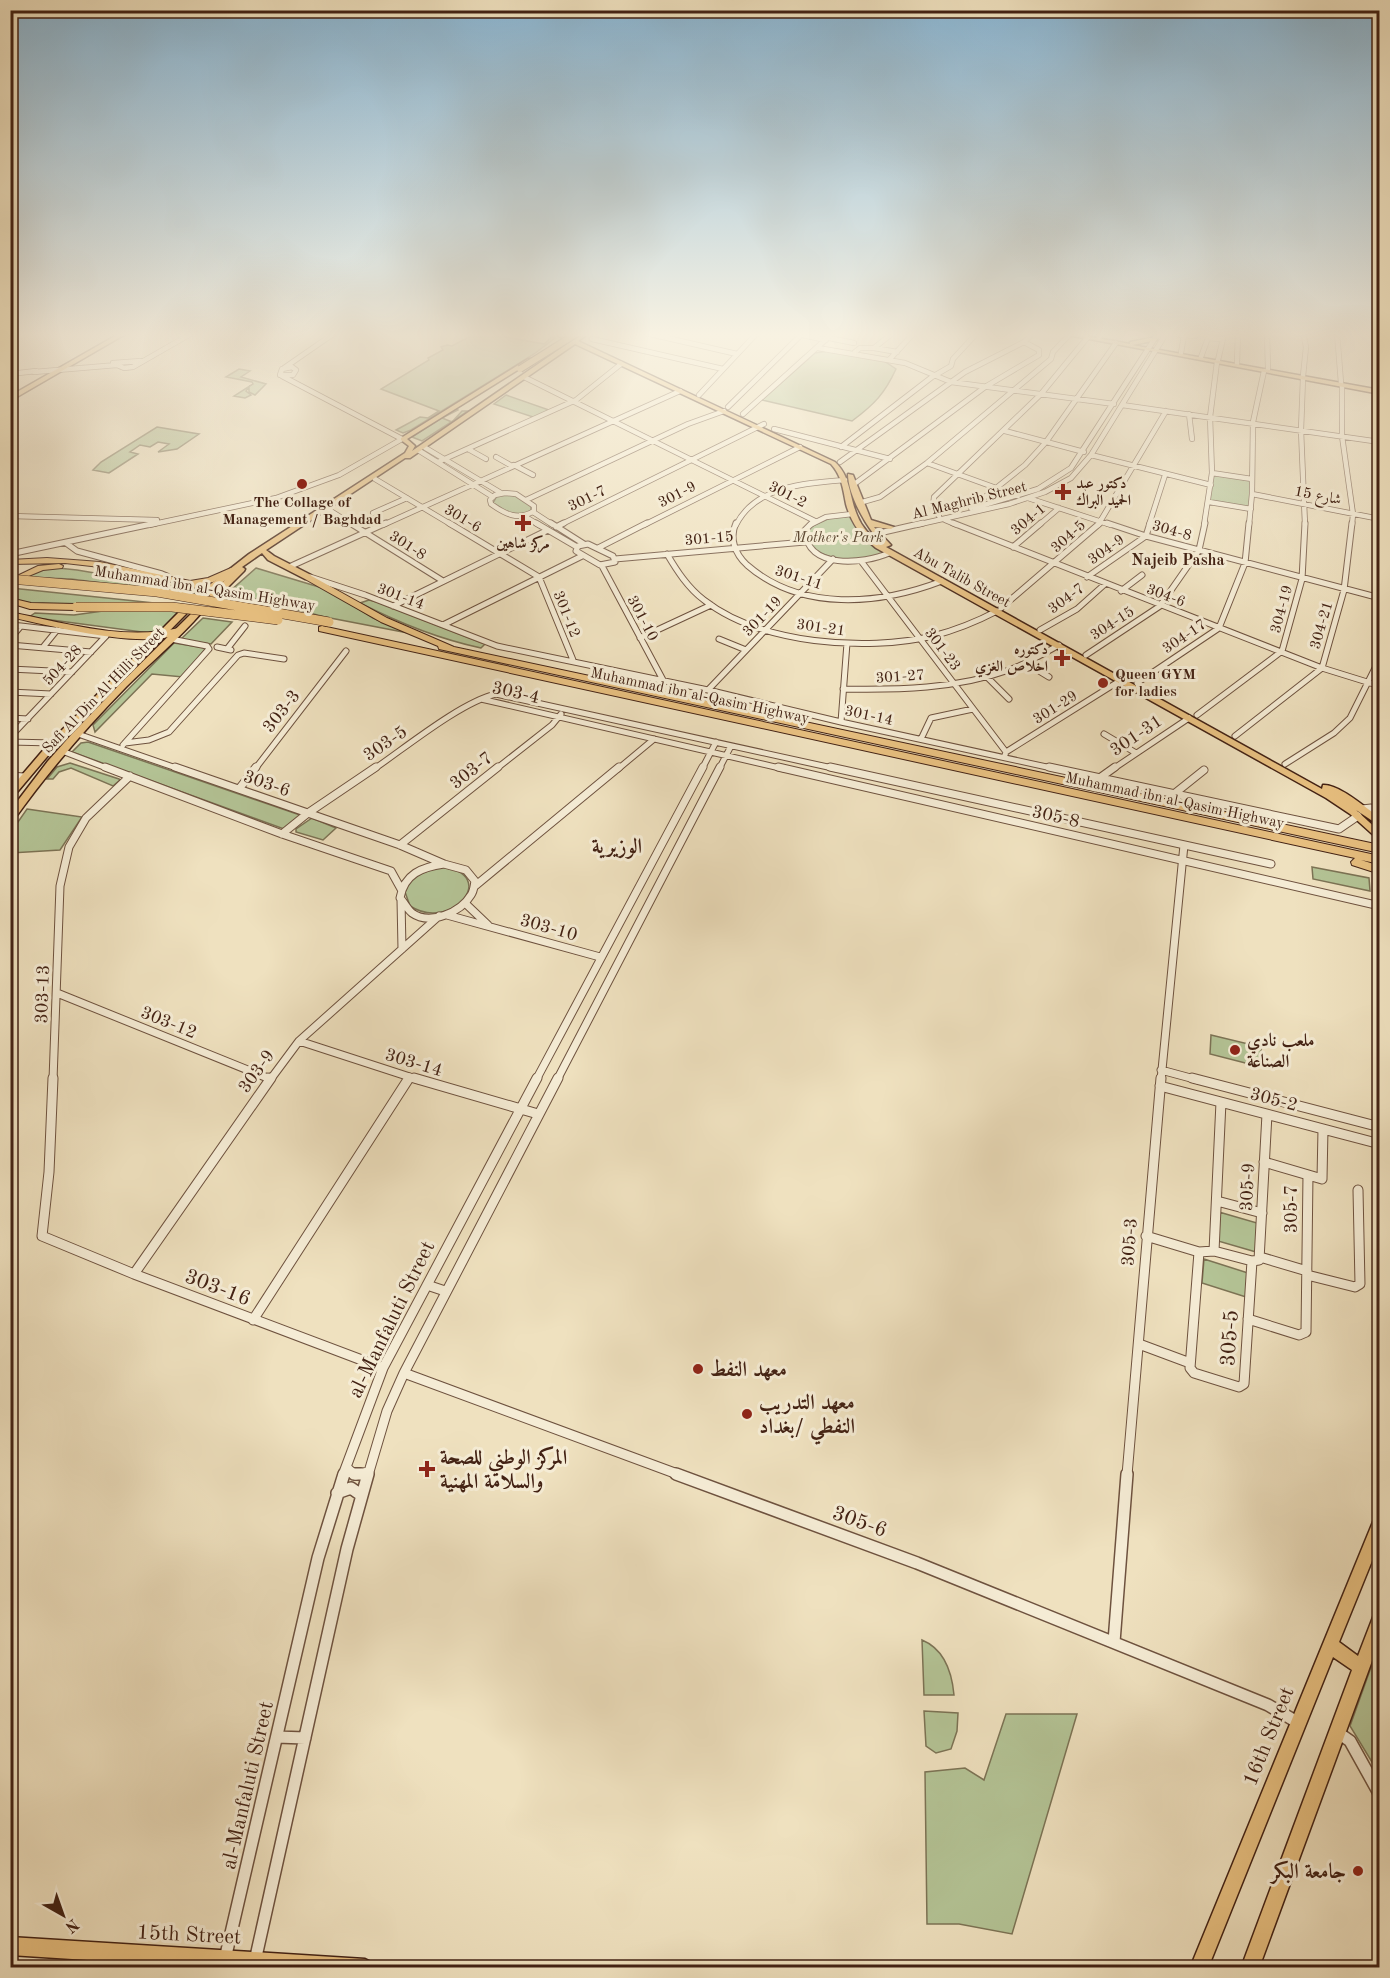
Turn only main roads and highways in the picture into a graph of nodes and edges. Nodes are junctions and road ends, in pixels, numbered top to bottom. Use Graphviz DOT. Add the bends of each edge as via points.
graph roads {
  1 [pos="428,424"];
  2 [pos="455,424"];
  3 [pos="758,424"];
  4 [pos="758,424"];
  5 [pos="761,426"];
  6 [pos="444,432"];
  7 [pos="405,439"];
  8 [pos="848,495"];
  9 [pos="867,521"];
  10 [pos="872,534"];
  11 [pos="882,541"];
  12 [pos="265,552"];
  13 [pos="12,559"];
  14 [pos="250,562"];
  15 [pos="278,562"];
  16 [pos="231,570"];
  17 [pos="152,576"];
  18 [pos="308,577"];
  19 [pos="15,578"];
  20 [pos="185,583"];
  21 [pos="10,585"];
  22 [pos="204,592"];
  23 [pos="214,596"];
  24 [pos="10,600"];
  25 [pos="185,610"];
  26 [pos="999,610"];
  27 [pos="198,612"];
  28 [pos="10,615"];
  29 [pos="281,620"];
  30 [pos="326,626"];
  31 [pos="179,631"];
  32 [pos="117,633"];
  33 [pos="158,636"];
  34 [pos="147,648"];
  35 [pos="452,648"];
  36 [pos="125,670"];
  37 [pos="137,673"];
  38 [pos="1193,716"];
  39 [pos="1046,787"];
  40 [pos="10,795"];
  41 [pos="1360,812"];
  42 [pos="10,819"];
  43 [pos="1236,820"];
  44 [pos="1380,823"];
  45 [pos="1380,840"];
  46 [pos="1380,849"];
  47 [pos="1380,860"];
  48 [pos="1380,870"];
  49 [pos="1380,1522"];
  50 [pos="1380,1617"];
  51 [pos="1329,1645"];
  52 [pos="1361,1667"];
  53 [pos="10,1946"];
  54 [pos="365,1968"];
  55 [pos="1199,1968"];
  56 [pos="1250,1968"];
  1 -- 7 [label="main road"];
  2 -- 6 [label="main road"];
  3 -- 5 [label="main road"];
  4 -- 5 [label="main road"];
  5 -- 8 [label="main road, Abu Talib Street" via="833,464 842,472"];
  5 -- 9 [label="main road, Abu Talib Street" via="840,462 848,471"];
  6 -- 7 [label="main road" via="421,443"];
  6 -- 12 [label="main road"];
  7 -- 16 [label="main road" via="412,447 407,454"];
  8 -- 10 [label="main road"];
  8 -- 10 [label="main road, Abu Talib Street" via="856,523"];
  9 -- 10 [label="main road, Abu Talib Street"];
  9 -- 11 [label="main road" via="890,530"];
  10 -- 11 [label="main road, Abu Talib Street"];
  10 -- 26 [label="main road, Abu Talib Street" via="889,553"];
  11 -- 26 [label="main road, Abu Talib Street"];
  12 -- 14 [label="main road"];
  12 -- 15 [label="main road"];
  13 -- 17 [label="highway" via="76,560"];
  14 -- 15 [label="main road"];
  14 -- 16 [label="main road"];
  14 -- 23 [label="main road"];
  15 -- 18 [label="main road"];
  16 -- 20 [label="highway" via="210,580"];
  16 -- 22 [label="main road"];
  17 -- 19 [label="highway" via="62,566 41,568"];
  17 -- 20 [label="highway"];
  18 -- 35 [label="highway" via="384,620"];
  19 -- 30 [label="highway, Muhammad ibn al-Qasim Highway, bridge" via="158,592"];
  20 -- 22 [label="highway"];
  21 -- 29 [label="highway, Muhammad ibn al-Qasim Highway, bridge" via="150,597"];
  22 -- 23 [label="highway"];
  24 -- 29 [label="highway, bridge" via="30,606 172,607"];
  25 -- 33 [label="main road, Safi Al Din Al Hilli Street"];
  26 -- 38 [label="main road, Abu Talib Street"];
  26 -- 38 [label="main road, Abu Talib Street"];
  27 -- 31 [label="main road, Safi Al Din Al Hilli Street"];
  28 -- 32 [label="highway"];
  29 -- 30 [label="highway, Muhammad ibn al-Qasim Highway"];
  30 -- 35 [label="highway, Muhammad ibn al-Qasim Highway"];
  30 -- 39 [label="highway, Muhammad ibn al-Qasim Highway"];
  31 -- 33 [label="highway"];
  31 -- 37 [label="main road, Safi Al Din Al Hilli Street"];
  32 -- 33 [label="highway"];
  32 -- 34 [label="highway" via="139,639"];
  33 -- 34 [label="main road, Safi Al Din Al Hilli Street"];
  34 -- 36 [label="main road, Safi Al Din Al Hilli Street"];
  35 -- 43 [label="highway, Muhammad ibn al-Qasim Highway" via="1054,778 1114,787"];
  36 -- 37 [label="main road"];
  36 -- 40 [label="main road, Safi Al Din Al Hilli Street"];
  37 -- 42 [label="main road, Safi Al Din Al Hilli Street" via="35,782"];
  38 -- 41 [label="main road, Abu Talib Street"];
  38 -- 41 [label="main road, Abu Talib Street" via="1285,764"];
  39 -- 43 [label="highway, Muhammad ibn al-Qasim Highway"];
  39 -- 48 [label="highway" via="1089,802"];
  41 -- 44 [label="main road, Abu Talib Street"];
  41 -- 45 [label="main road, Abu Talib Street"];
  43 -- 45 [label="highway"];
  43 -- 46 [label="highway, Muhammad ibn al-Qasim Highway"];
  43 -- 47 [label="highway, Muhammad ibn al-Qasim Highway"];
  49 -- 51 [label="main road, 16th Street"];
  50 -- 52 [label="main road"];
  51 -- 52 [label="main road"];
  51 -- 55 [label="main road, 16th Street"];
  52 -- 56 [label="main road"];
  53 -- 54 [label="main road, 15th Street"];
}
